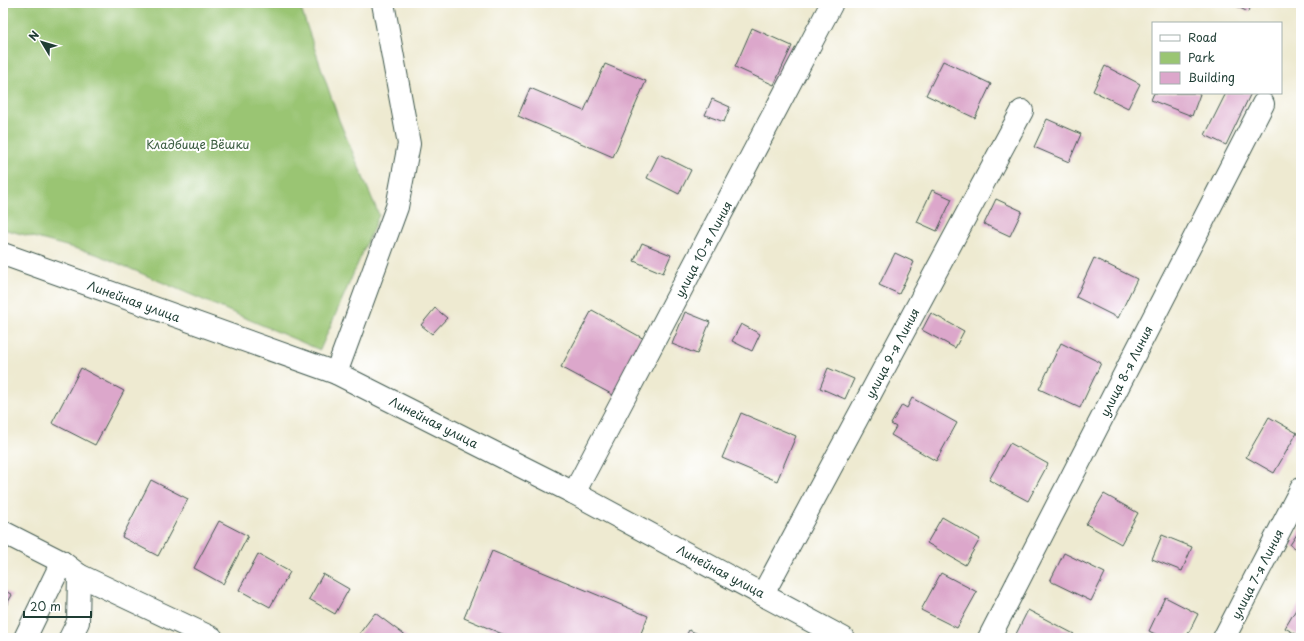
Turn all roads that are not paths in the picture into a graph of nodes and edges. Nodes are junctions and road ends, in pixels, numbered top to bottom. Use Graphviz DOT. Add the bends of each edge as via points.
graph roads {
  1 [pos="383,3"];
  2 [pos="831,5"];
  3 [pos="1262,104"];
  4 [pos="1022,111"];
  5 [pos="3,254"];
  6 [pos="336,373"];
  7 [pos="1301,489"];
  8 [pos="574,493"];
  9 [pos="3,532"];
  10 [pos="71,569"];
  11 [pos="763,594"];
  12 [pos="74,630"];
  13 [pos="25,638"];
  14 [pos="212,638"];
  15 [pos="843,638"];
  16 [pos="990,638"];
  17 [pos="1224,638"];
  1 -- 6 [label="street" via="409,144 397,207"];
  2 -- 8 [label="street, улица 10-я Линия"];
  3 -- 16 [label="street, улица 8-я Линия"];
  4 -- 11 [label="street, улица 9-я Линия"];
  5 -- 6 [label="street, Линейная улица"];
  6 -- 8 [label="street, Линейная улица"];
  7 -- 17 [label="street, улица 7-я Линия"];
  8 -- 11 [label="street, Линейная улица"];
  9 -- 10 [label="street"];
  10 -- 12 [label="street"];
  10 -- 13 [label="street"];
  10 -- 14 [label="street"];
  11 -- 15 [label="street, Линейная улица"];
}
